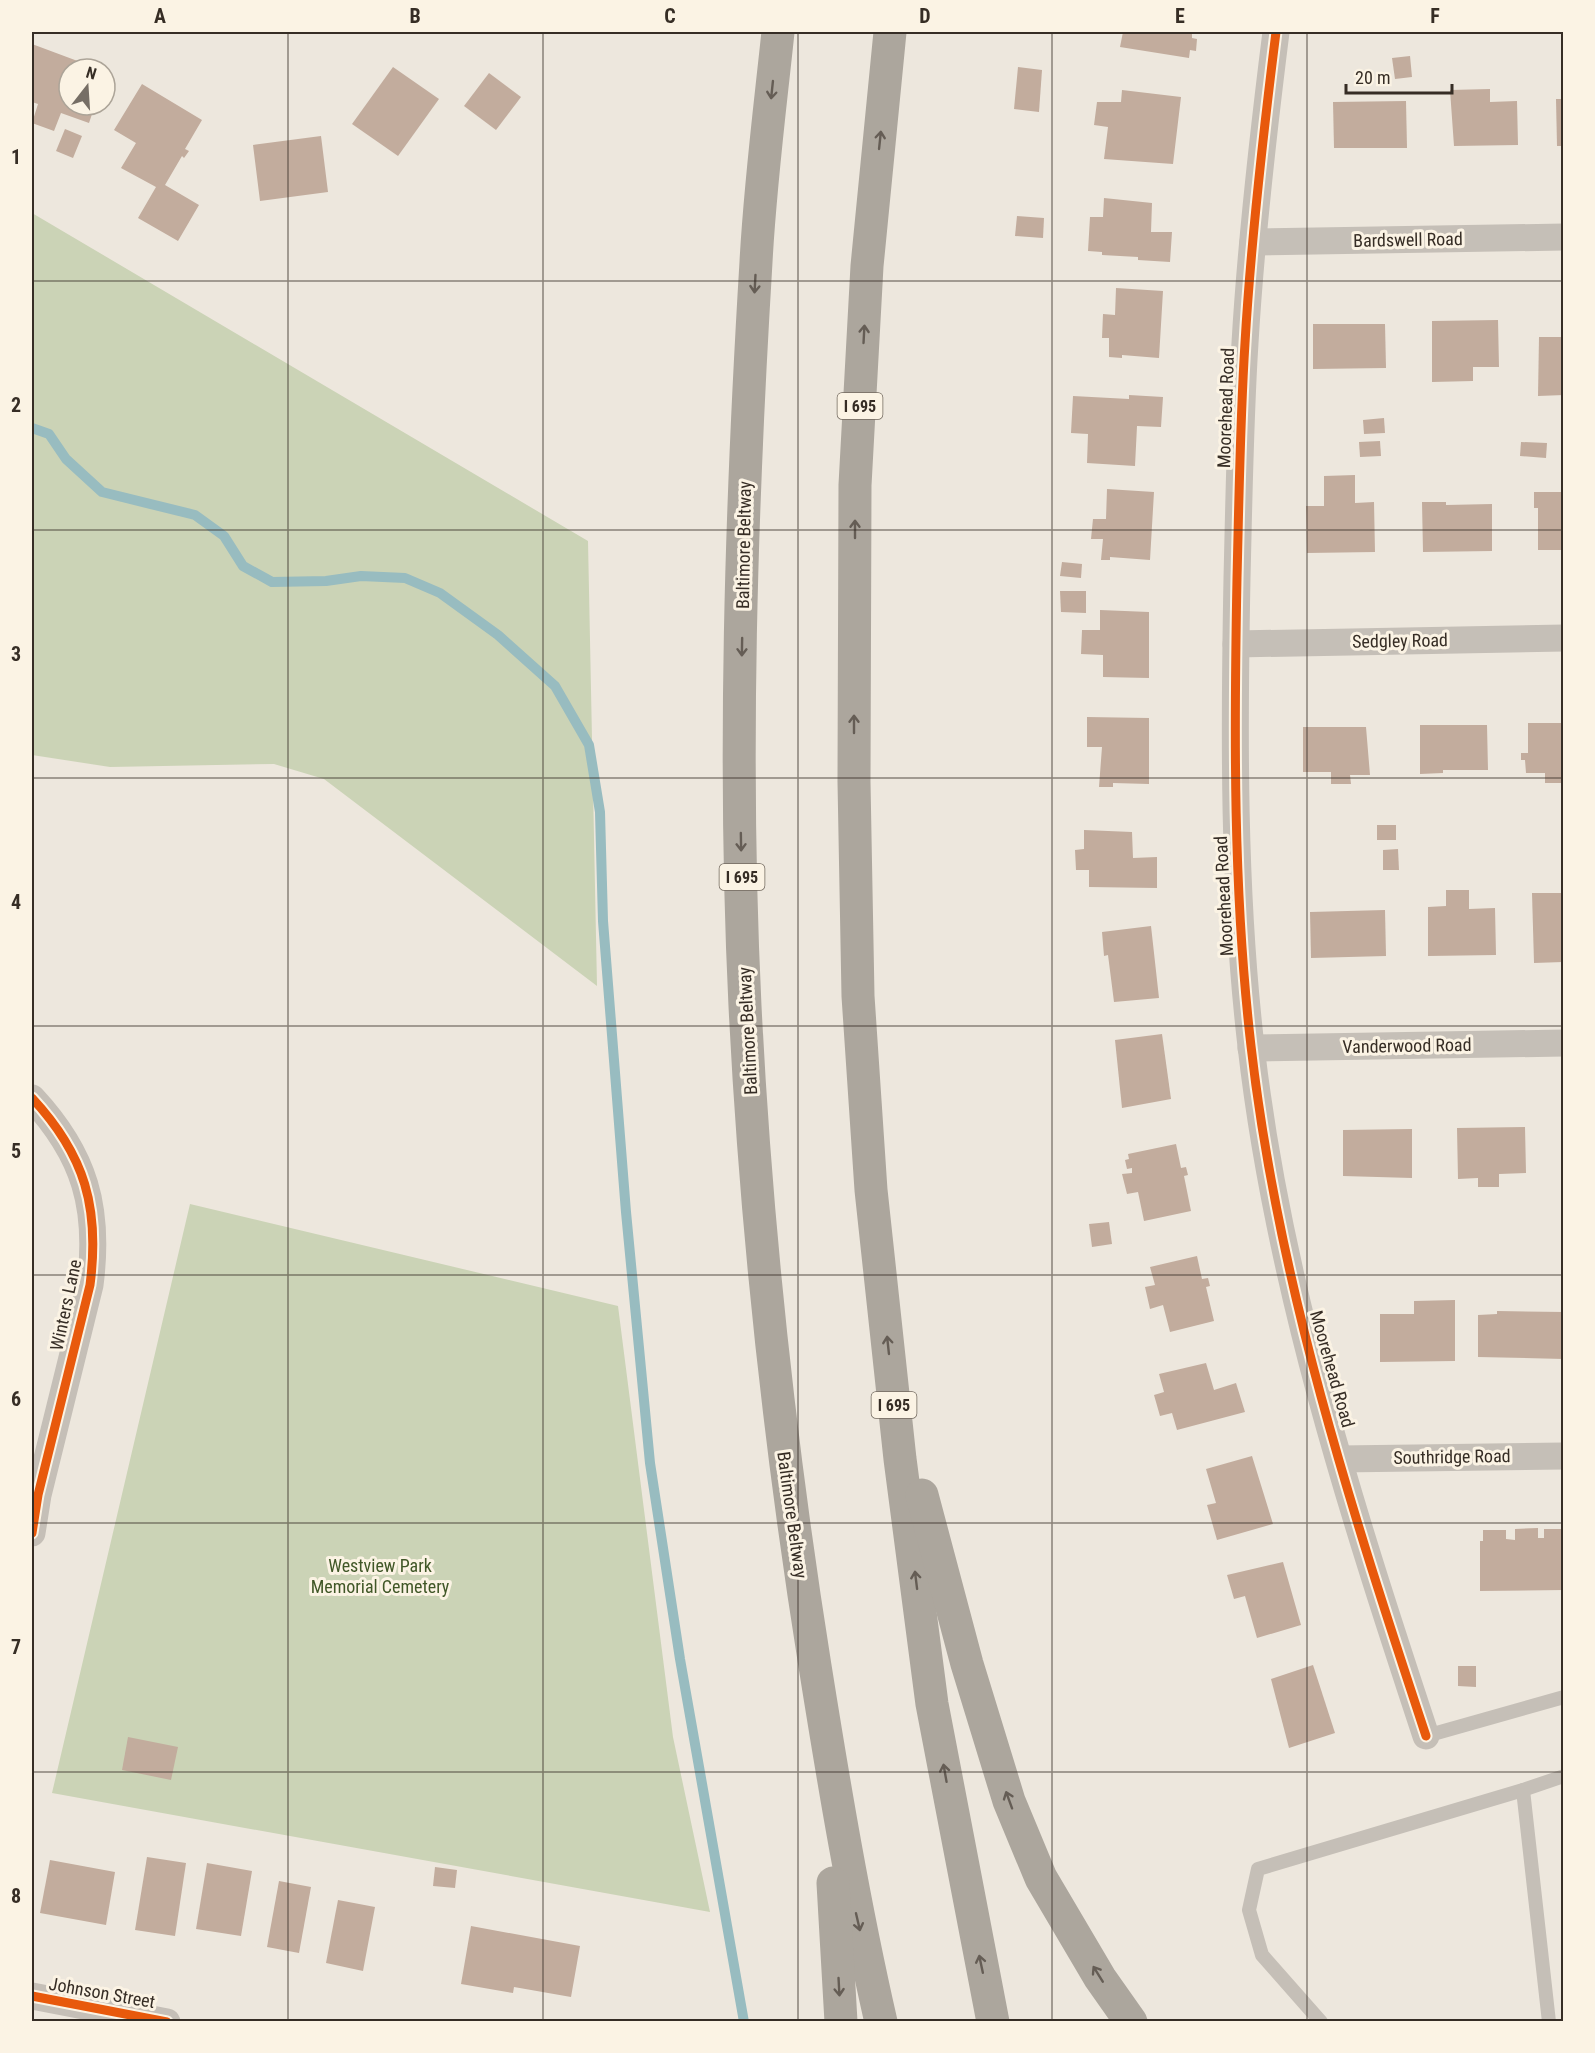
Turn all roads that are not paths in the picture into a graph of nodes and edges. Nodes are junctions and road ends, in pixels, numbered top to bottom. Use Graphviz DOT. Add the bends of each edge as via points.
graph roads {
  1 [pos="778,32"];
  2 [pos="890,32"];
  3 [pos="1276,32"];
  4 [pos="1563,237"];
  5 [pos="1253,242"];
  6 [pos="1563,638"];
  7 [pos="1236,644"];
  8 [pos="1563,1044"];
  9 [pos="1251,1048"];
  10 [pos="32,1098"];
  11 [pos="892,1380"];
  12 [pos="1563,1456"];
  13 [pos="1340,1459"];
  14 [pos="32,1533"];
  15 [pos="1563,1697"];
  16 [pos="823,1719"];
  17 [pos="1426,1736"];
  18 [pos="1563,1776"];
  19 [pos="1523,1790"];
  20 [pos="32,1996"];
  21 [pos="167,2022"];
  22 [pos="841,2022"];
  23 [pos="880,2022"];
  24 [pos="993,2022"];
  25 [pos="1131,2022"];
  26 [pos="1320,2022"];
  27 [pos="1550,2022"];
  1 -- 16 [label="highway, Baltimore Beltway / I 695, one-way" via="756,256 744,482 740,793 745,1005 771,1355 789,1503"];
  11 -- 2 [label="highway, I 695, one-way" via="871,1190 858,996 854,783 855,485 867,266"];
  3 -- 5 [label="street, Moorehead Road"];
  4 -- 5 [label="street, Bardswell Road"];
  5 -- 7 [label="street, Moorehead Road" via="1245,344"];
  6 -- 7 [label="street, Sedgley Road"];
  7 -- 9 [label="street, Moorehead Road" via="1240,909"];
  8 -- 9 [label="street, Vanderwood Road"];
  9 -- 13 [label="street, Moorehead Road" via="1298,1313"];
  10 -- 14 [label="street, Winters Lane" via="51,1118 84,1178 93,1215 94,1251 90,1285 38,1494"];
  24 -- 11 [label="highway, I 695, one-way" via="932,1704"];
  25 -- 11 [label="highway, one-way" via="1041,1878 1009,1802 967,1664"];
  12 -- 13 [label="street, Southridge Road"];
  13 -- 17 [label="street, Moorehead Road"];
  15 -- 17 [label="lane"];
  16 -- 22 [label="highway, one-way"];
  16 -- 23 [label="highway, Baltimore Beltway / I 695, one-way" via="856,1913"];
  18 -- 19 [label="lane"];
  19 -- 26 [label="lane" via="1258,1869 1249,1910 1262,1955"];
  19 -- 27 [label="lane"];
  20 -- 21 [label="street, Johnson Street"];
}
